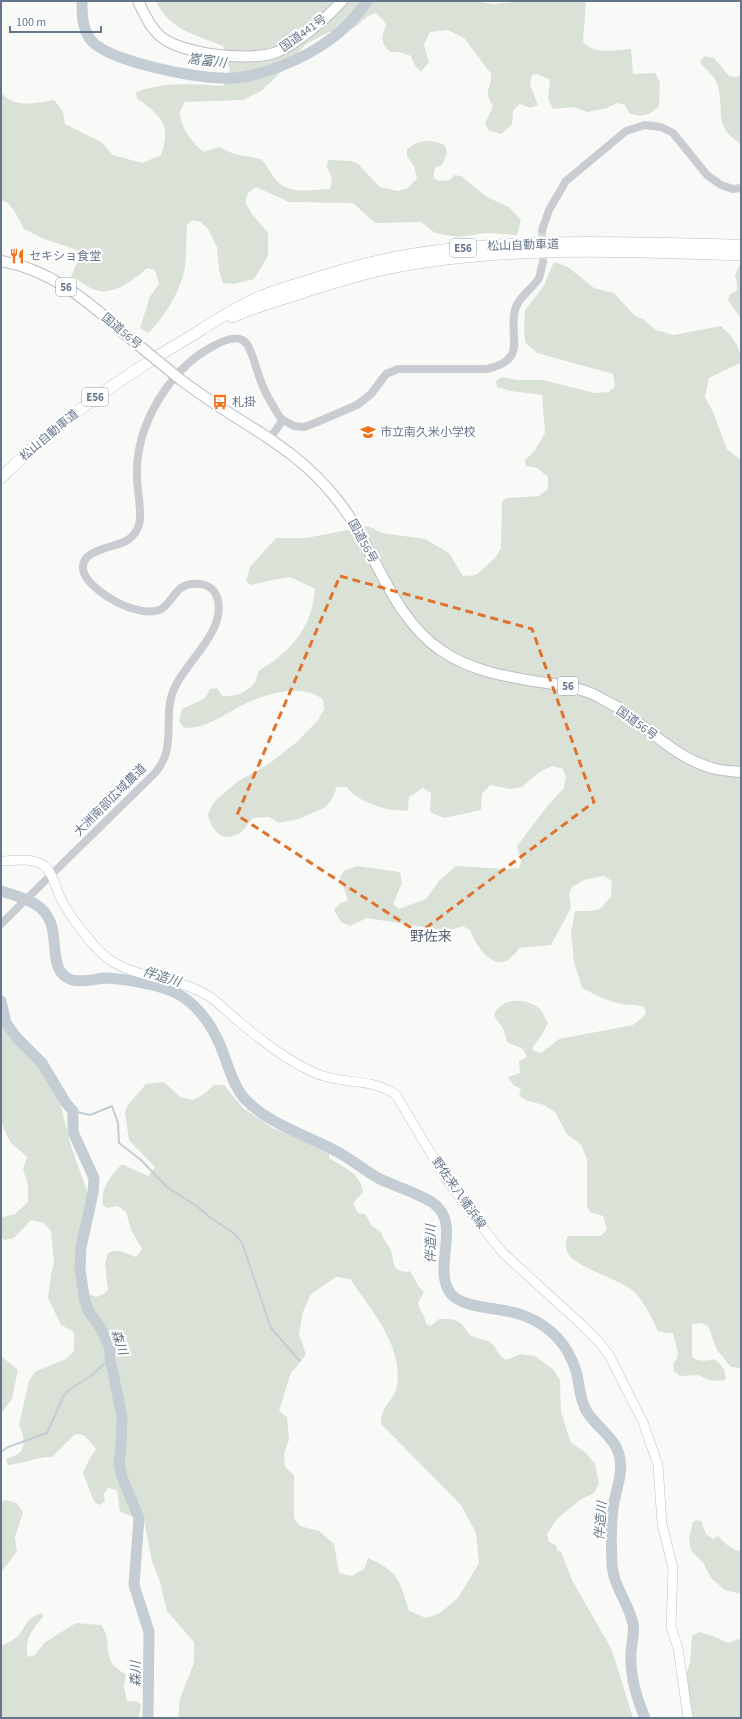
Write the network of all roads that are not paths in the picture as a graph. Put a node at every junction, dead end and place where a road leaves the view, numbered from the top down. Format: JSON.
{"nodes":[{"id":1,"x":138,"y":1,"type":"edge"},
{"id":2,"x":342,"y":1,"type":"edge"},
{"id":3,"x":741,"y":188,"type":"edge"},
{"id":4,"x":542,"y":230,"type":"tunnel mouth"},
{"id":5,"x":741,"y":245,"type":"edge"},
{"id":6,"x":741,"y":255,"type":"edge"},
{"id":7,"x":1,"y":261,"type":"edge"},
{"id":8,"x":543,"y":263,"type":"tunnel mouth"},
{"id":9,"x":200,"y":330,"type":"junction"},
{"id":10,"x":283,"y":420,"type":"junction"},
{"id":11,"x":270,"y":438,"type":"junction"},
{"id":12,"x":1,"y":478,"type":"edge"},
{"id":13,"x":741,"y":772,"type":"edge"},
{"id":14,"x":1,"y":861,"type":"edge"},
{"id":15,"x":51,"y":875,"type":"junction"},
{"id":16,"x":1,"y":924,"type":"edge"},
{"id":17,"x":688,"y":1718,"type":"edge"}],
"edges":[{"from":1,"to":2,"type":"highway","name":"国道441号"},
{"from":3,"to":4,"type":"street"},
{"from":5,"to":9,"type":"highway","name":"松山自動車道","number":"E56"},
{"from":6,"to":9,"type":"highway","name":"松山自動車道","number":"E56"},
{"from":7,"to":11,"type":"highway","name":"国道56号","number":"56","bridge":true},
{"from":8,"to":10,"type":"street"},
{"from":9,"to":12,"type":"highway","name":"松山自動車道","number":"E56"},
{"from":10,"to":11,"type":"street"},
{"from":10,"to":15,"type":"street","name":"大洲南部広域農道"},
{"from":11,"to":13,"type":"highway","name":"国道56号","number":"56"},
{"from":14,"to":15,"type":"main road","name":"野佐来八幡浜線"},
{"from":15,"to":16,"type":"street","name":"大洲南部広域農道"},
{"from":15,"to":17,"type":"main road","name":"野佐来八幡浜線"}]}
